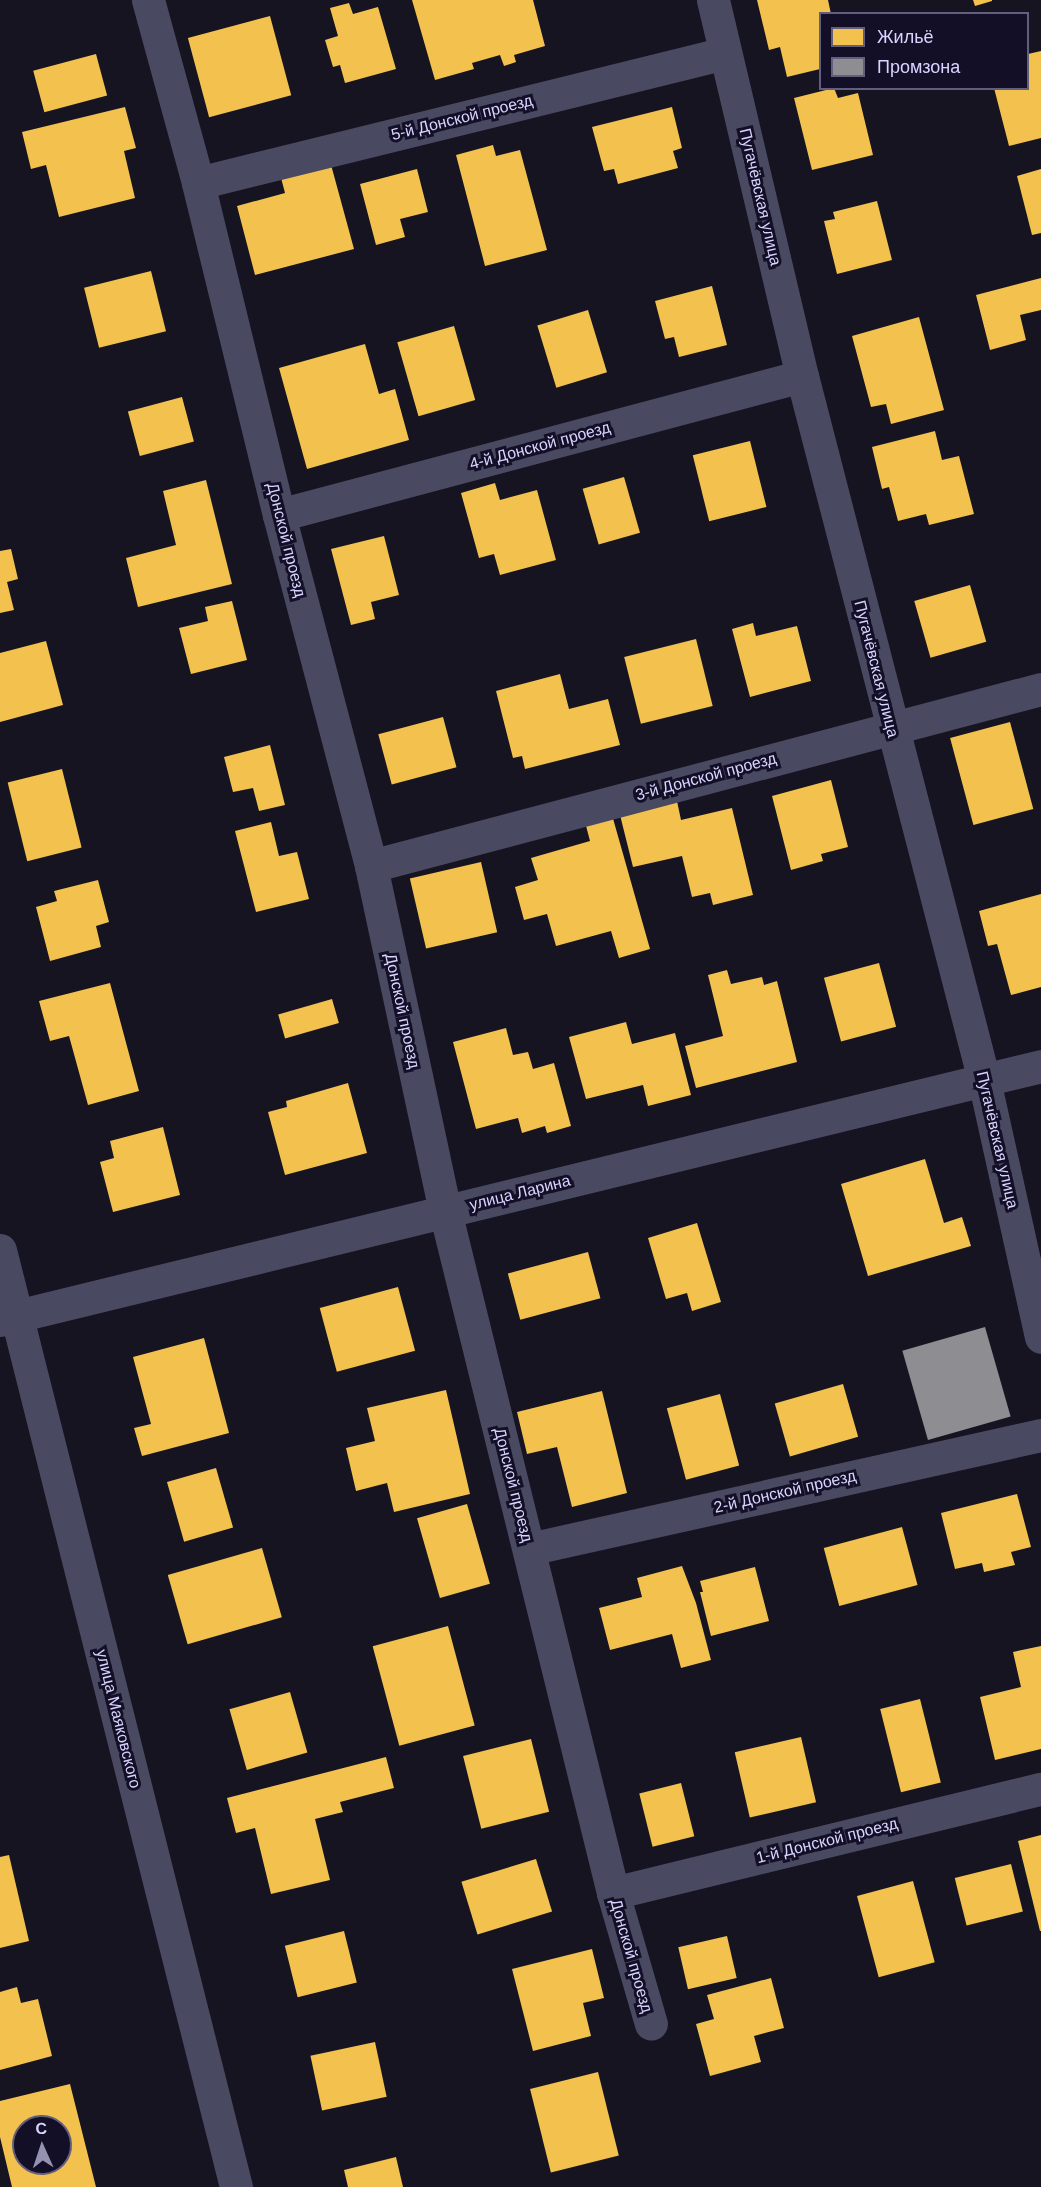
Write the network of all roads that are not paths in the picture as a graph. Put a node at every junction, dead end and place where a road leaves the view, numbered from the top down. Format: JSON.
{"nodes":[{"id":1,"x":148,"y":0,"type":"edge"},
{"id":2,"x":713,"y":0,"type":"edge"},
{"id":3,"x":726,"y":52,"type":"junction"},
{"id":4,"x":198,"y":183,"type":"junction"},
{"id":5,"x":802,"y":376,"type":"junction"},
{"id":6,"x":279,"y":515,"type":"junction"},
{"id":7,"x":1041,"y":689,"type":"edge"},
{"id":8,"x":891,"y":727,"type":"junction"},
{"id":9,"x":371,"y":866,"type":"junction"},
{"id":10,"x":1041,"y":1065,"type":"edge"},
{"id":11,"x":984,"y":1080,"type":"junction"},
{"id":12,"x":445,"y":1211,"type":"junction"},
{"id":13,"x":0,"y":1250,"type":"edge"},
{"id":14,"x":8,"y":1318,"type":"edge"},
{"id":15,"x":1041,"y":1337,"type":"edge"},
{"id":16,"x":1041,"y":1435,"type":"edge"},
{"id":17,"x":529,"y":1549,"type":"junction"},
{"id":18,"x":1041,"y":1789,"type":"edge"},
{"id":19,"x":613,"y":1893,"type":"junction"},
{"id":20,"x":651,"y":2024,"type":"dead end"},
{"id":21,"x":236,"y":2187,"type":"edge"}],
"edges":[{"from":1,"to":4,"type":"street","name":"Донской проезд"},
{"from":2,"to":3,"type":"street","name":"Пугачёвская улица"},
{"from":3,"to":4,"type":"street","name":"5-й Донской проезд"},
{"from":3,"to":5,"type":"street","name":"Пугачёвская улица"},
{"from":4,"to":6,"type":"street","name":"Донской проезд"},
{"from":5,"to":6,"type":"street","name":"4-й Донской проезд"},
{"from":5,"to":8,"type":"street","name":"Пугачёвская улица"},
{"from":6,"to":9,"type":"street","name":"Донской проезд"},
{"from":7,"to":8,"type":"street","name":"3-й Донской проезд"},
{"from":8,"to":9,"type":"street","name":"3-й Донской проезд"},
{"from":8,"to":11,"type":"street","name":"Пугачёвская улица"},
{"from":9,"to":12,"type":"street","name":"Донской проезд"},
{"from":10,"to":11,"type":"street","name":"улица Ларина"},
{"from":11,"to":12,"type":"street","name":"улица Ларина"},
{"from":11,"to":15,"type":"street","name":"Пугачёвская улица"},
{"from":12,"to":14,"type":"street","name":"улица Ларина"},
{"from":12,"to":17,"type":"street","name":"Донской проезд"},
{"from":13,"to":14,"type":"street","name":"улица Маяковского"},
{"from":14,"to":21,"type":"street","name":"улица Маяковского"},
{"from":16,"to":17,"type":"street","name":"2-й Донской проезд"},
{"from":17,"to":19,"type":"street","name":"Донской проезд"},
{"from":18,"to":19,"type":"street","name":"1-й Донской проезд"},
{"from":19,"to":20,"type":"street","name":"Донской проезд"}]}
